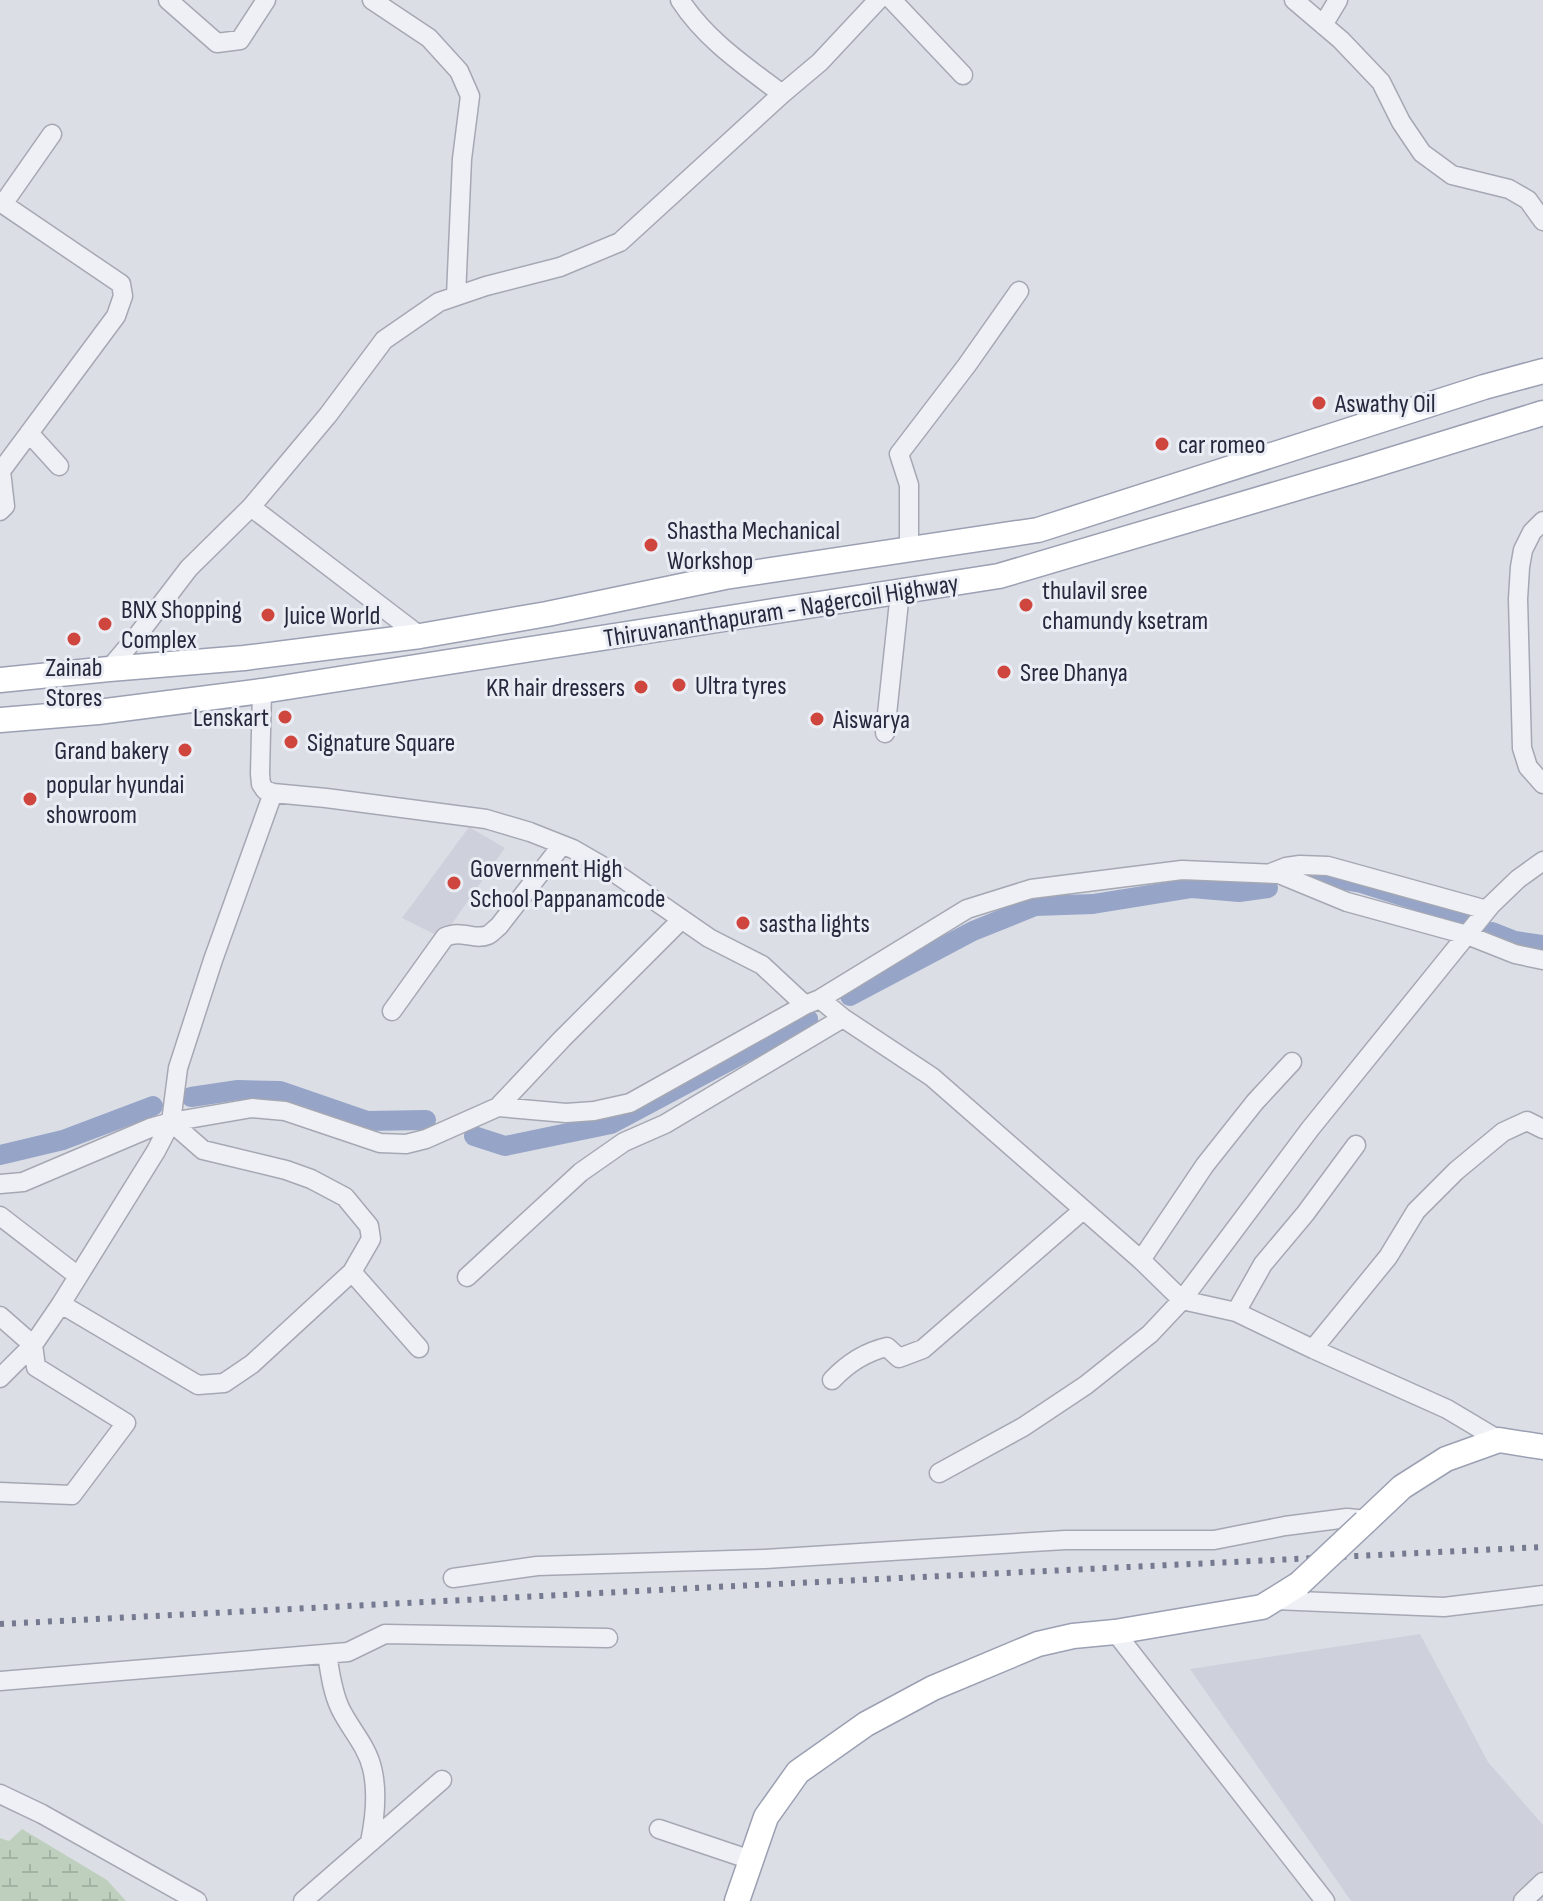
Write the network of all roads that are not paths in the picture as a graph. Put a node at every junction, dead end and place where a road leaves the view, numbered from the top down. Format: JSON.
{"nodes":[{"id":1,"x":168,"y":0,"type":"edge"},
{"id":2,"x":266,"y":0,"type":"edge"},
{"id":3,"x":372,"y":0,"type":"edge"},
{"id":4,"x":680,"y":0,"type":"edge"},
{"id":5,"x":878,"y":0,"type":"edge"},
{"id":6,"x":892,"y":0,"type":"edge"},
{"id":7,"x":1294,"y":0,"type":"edge"},
{"id":8,"x":1338,"y":0,"type":"edge"},
{"id":9,"x":1323,"y":25,"type":"junction"},
{"id":10,"x":963,"y":75,"type":"dead end"},
{"id":11,"x":782,"y":94,"type":"junction"},
{"id":12,"x":52,"y":134,"type":"dead end"},
{"id":13,"x":1543,"y":221,"type":"edge"},
{"id":14,"x":1019,"y":291,"type":"dead end"},
{"id":15,"x":456,"y":296,"type":"junction"},
{"id":16,"x":1543,"y":371,"type":"edge"},
{"id":17,"x":1543,"y":413,"type":"edge"},
{"id":18,"x":29,"y":433,"type":"junction"},
{"id":19,"x":59,"y":466,"type":"dead end"},
{"id":20,"x":251,"y":507,"type":"junction"},
{"id":21,"x":0,"y":511,"type":"edge"},
{"id":22,"x":1543,"y":521,"type":"edge"},
{"id":23,"x":909,"y":549,"type":"junction"},
{"id":24,"x":900,"y":592,"type":"junction"},
{"id":25,"x":420,"y":636,"type":"junction"},
{"id":26,"x":109,"y":669,"type":"junction"},
{"id":27,"x":0,"y":680,"type":"edge"},
{"id":28,"x":262,"y":691,"type":"junction"},
{"id":29,"x":0,"y":720,"type":"edge"},
{"id":30,"x":885,"y":733,"type":"dead end"},
{"id":31,"x":1543,"y":784,"type":"edge"},
{"id":32,"x":273,"y":793,"type":"junction"},
{"id":33,"x":562,"y":845,"type":"junction"},
{"id":34,"x":1543,"y":861,"type":"edge"},
{"id":35,"x":1271,"y":873,"type":"junction"},
{"id":36,"x":1487,"y":910,"type":"junction"},
{"id":37,"x":681,"y":920,"type":"junction"},
{"id":38,"x":1467,"y":935,"type":"junction"},
{"id":39,"x":1543,"y":960,"type":"edge"},
{"id":40,"x":813,"y":1002,"type":"junction"},
{"id":41,"x":392,"y":1011,"type":"dead end"},
{"id":42,"x":843,"y":1018,"type":"junction"},
{"id":43,"x":1292,"y":1062,"type":"dead end"},
{"id":44,"x":498,"y":1107,"type":"junction"},
{"id":45,"x":171,"y":1122,"type":"junction"},
{"id":46,"x":1543,"y":1129,"type":"edge"},
{"id":47,"x":1356,"y":1145,"type":"dead end"},
{"id":48,"x":0,"y":1184,"type":"edge"},
{"id":49,"x":1083,"y":1210,"type":"junction"},
{"id":50,"x":0,"y":1216,"type":"edge"},
{"id":51,"x":1141,"y":1260,"type":"junction"},
{"id":52,"x":352,"y":1272,"type":"junction"},
{"id":53,"x":78,"y":1276,"type":"junction"},
{"id":54,"x":467,"y":1277,"type":"dead end"},
{"id":55,"x":1182,"y":1300,"type":"junction"},
{"id":56,"x":61,"y":1304,"type":"junction"},
{"id":57,"x":1236,"y":1312,"type":"junction"},
{"id":58,"x":0,"y":1316,"type":"edge"},
{"id":59,"x":33,"y":1345,"type":"junction"},
{"id":60,"x":419,"y":1348,"type":"dead end"},
{"id":61,"x":1313,"y":1349,"type":"junction"},
{"id":62,"x":0,"y":1378,"type":"edge"},
{"id":63,"x":832,"y":1380,"type":"dead end"},
{"id":64,"x":1499,"y":1440,"type":"junction"},
{"id":65,"x":1543,"y":1447,"type":"edge"},
{"id":66,"x":939,"y":1473,"type":"dead end"},
{"id":67,"x":0,"y":1492,"type":"edge"},
{"id":68,"x":1366,"y":1521,"type":"junction"},
{"id":69,"x":453,"y":1578,"type":"dead end"},
{"id":70,"x":1543,"y":1595,"type":"edge"},
{"id":71,"x":1274,"y":1600,"type":"junction"},
{"id":72,"x":1115,"y":1632,"type":"junction"},
{"id":73,"x":608,"y":1638,"type":"dead end"},
{"id":74,"x":327,"y":1654,"type":"junction"},
{"id":75,"x":0,"y":1681,"type":"edge"},
{"id":76,"x":442,"y":1780,"type":"dead end"},
{"id":77,"x":0,"y":1794,"type":"edge"},
{"id":78,"x":659,"y":1829,"type":"dead end"},
{"id":79,"x":370,"y":1842,"type":"junction"},
{"id":80,"x":751,"y":1860,"type":"junction"},
{"id":81,"x":1543,"y":1882,"type":"edge"},
{"id":82,"x":197,"y":1901,"type":"edge"},
{"id":83,"x":303,"y":1901,"type":"edge"},
{"id":84,"x":737,"y":1901,"type":"edge"},
{"id":85,"x":1325,"y":1901,"type":"edge"},
{"id":86,"x":1523,"y":1901,"type":"edge"}],
"edges":[{"from":1,"to":2,"type":"street"},
{"from":3,"to":15,"type":"street"},
{"from":4,"to":11,"type":"street"},
{"from":5,"to":11,"type":"street"},
{"from":6,"to":10,"type":"street"},
{"from":7,"to":9,"type":"street"},
{"from":8,"to":9,"type":"street"},
{"from":9,"to":13,"type":"street"},
{"from":11,"to":15,"type":"street"},
{"from":12,"to":18,"type":"street"},
{"from":14,"to":23,"type":"street"},
{"from":15,"to":20,"type":"street"},
{"from":16,"to":23,"type":"main road","name":"Thiruvananthapuram - Nagercoil Highway"},
{"from":17,"to":24,"type":"main road","name":"Thiruvananthapuram - Nagercoil Highway"},
{"from":18,"to":19,"type":"street"},
{"from":18,"to":21,"type":"street"},
{"from":20,"to":25,"type":"street"},
{"from":20,"to":26,"type":"street"},
{"from":22,"to":31,"type":"street"},
{"from":23,"to":25,"type":"main road","name":"Thiruvananthapuram - Nagercoil Highway"},
{"from":24,"to":28,"type":"main road","name":"Thiruvananthapuram - Nagercoil Highway"},
{"from":24,"to":30,"type":"street"},
{"from":25,"to":26,"type":"main road","name":"Thiruvananthapuram - Nagercoil Highway"},
{"from":26,"to":27,"type":"main road","name":"Thiruvananthapuram - Nagercoil Highway"},
{"from":28,"to":29,"type":"main road","name":"Thiruvananthapuram - Nagercoil Highway"},
{"from":28,"to":32,"type":"street"},
{"from":32,"to":33,"type":"street"},
{"from":32,"to":45,"type":"street"},
{"from":33,"to":37,"type":"street"},
{"from":33,"to":41,"type":"street"},
{"from":34,"to":36,"type":"street"},
{"from":35,"to":36,"type":"street"},
{"from":35,"to":38,"type":"street"},
{"from":35,"to":40,"type":"street"},
{"from":36,"to":38,"type":"street"},
{"from":37,"to":40,"type":"street"},
{"from":37,"to":44,"type":"street"},
{"from":38,"to":39,"type":"street"},
{"from":38,"to":55,"type":"street"},
{"from":40,"to":42,"type":"street"},
{"from":40,"to":44,"type":"street"},
{"from":42,"to":49,"type":"street"},
{"from":42,"to":54,"type":"street"},
{"from":43,"to":51,"type":"street"},
{"from":44,"to":45,"type":"street"},
{"from":45,"to":48,"type":"street"},
{"from":45,"to":52,"type":"street"},
{"from":45,"to":53,"type":"street"},
{"from":46,"to":61,"type":"street"},
{"from":47,"to":57,"type":"street"},
{"from":49,"to":51,"type":"street"},
{"from":49,"to":63,"type":"street"},
{"from":50,"to":53,"type":"street"},
{"from":51,"to":55,"type":"street"},
{"from":52,"to":56,"type":"street"},
{"from":52,"to":60,"type":"street"},
{"from":53,"to":56,"type":"street"},
{"from":55,"to":57,"type":"street"},
{"from":55,"to":66,"type":"street"},
{"from":56,"to":59,"type":"street"},
{"from":57,"to":61,"type":"street"},
{"from":58,"to":59,"type":"street"},
{"from":59,"to":62,"type":"street"},
{"from":59,"to":67,"type":"street"},
{"from":61,"to":64,"type":"street"},
{"from":64,"to":65,"type":"main road"},
{"from":64,"to":68,"type":"main road"},
{"from":68,"to":69,"type":"street"},
{"from":68,"to":71,"type":"main road","bridge":true},
{"from":70,"to":71,"type":"street"},
{"from":71,"to":72,"type":"main road"},
{"from":72,"to":80,"type":"main road"},
{"from":72,"to":85,"type":"street"},
{"from":73,"to":74,"type":"street"},
{"from":74,"to":75,"type":"street"},
{"from":74,"to":79,"type":"street"},
{"from":76,"to":79,"type":"street"},
{"from":77,"to":82,"type":"street"},
{"from":78,"to":80,"type":"street"},
{"from":79,"to":83,"type":"street"},
{"from":80,"to":84,"type":"main road"},
{"from":81,"to":86,"type":"street"}]}
